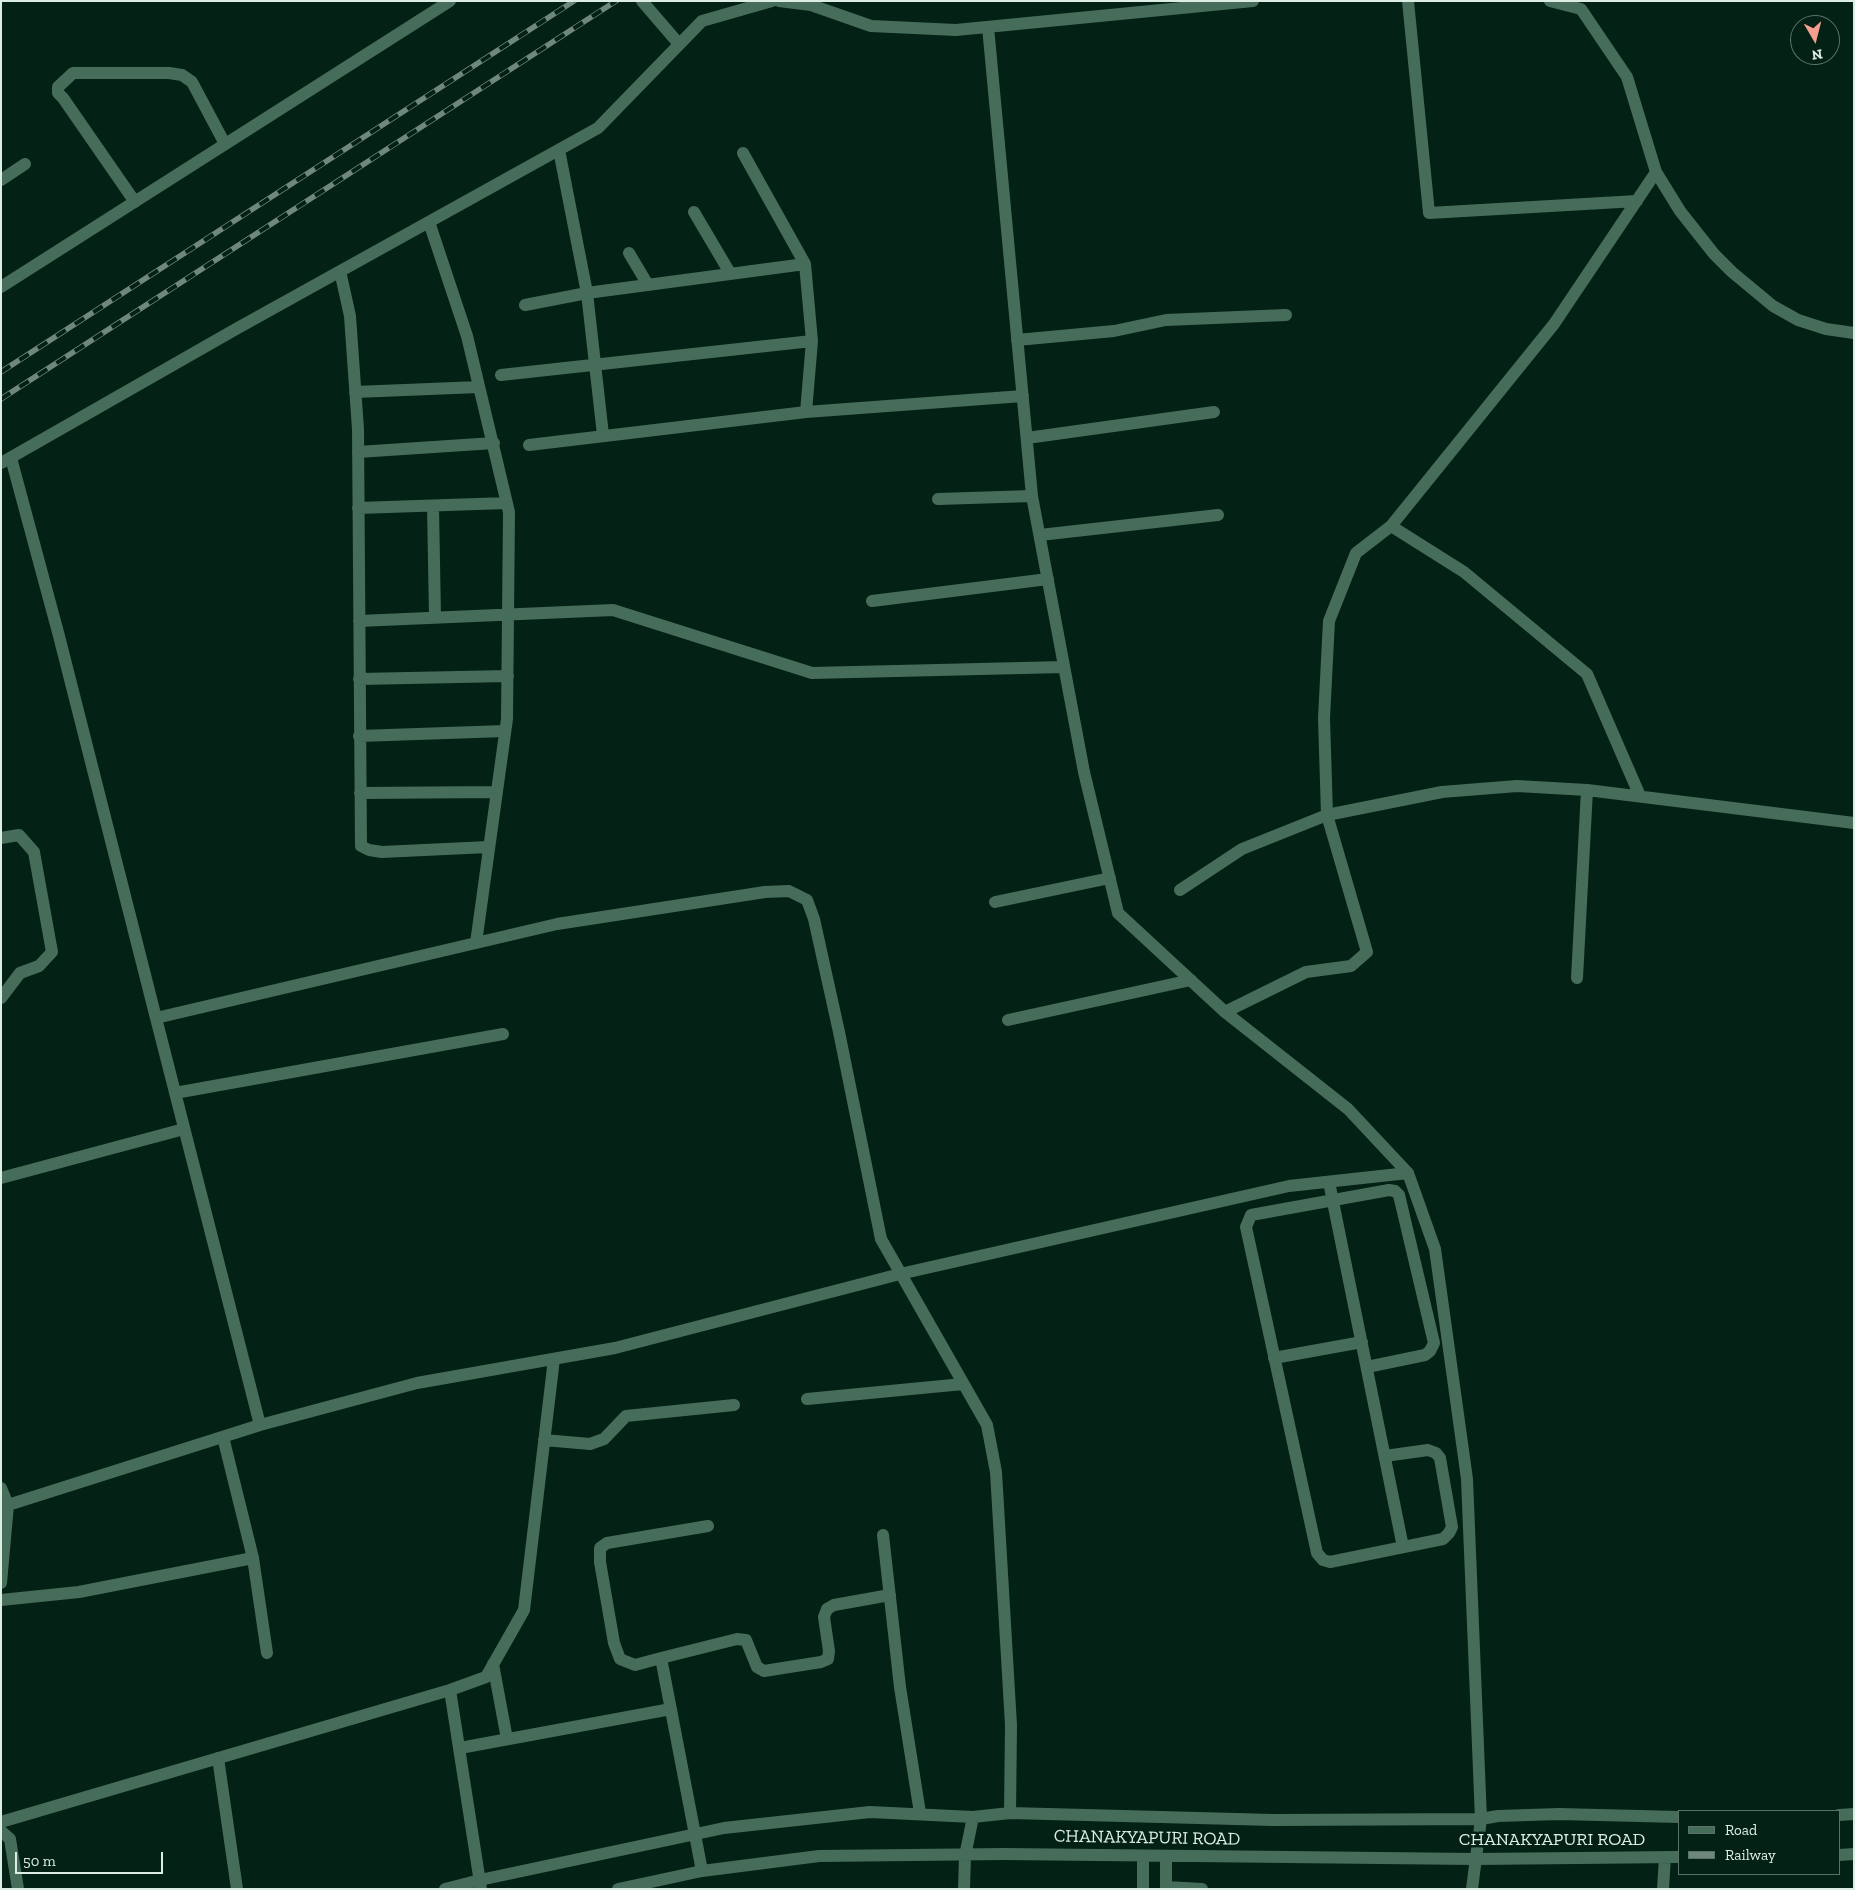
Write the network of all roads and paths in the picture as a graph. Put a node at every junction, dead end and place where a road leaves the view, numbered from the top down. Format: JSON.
{"nodes":[{"id":1,"x":450,"y":1,"type":"edge"},
{"id":2,"x":642,"y":1,"type":"edge"},
{"id":3,"x":772,"y":1,"type":"edge"},
{"id":4,"x":779,"y":1,"type":"edge"},
{"id":5,"x":1253,"y":1,"type":"edge"},
{"id":6,"x":1408,"y":1,"type":"edge"},
{"id":7,"x":1550,"y":1,"type":"edge"},
{"id":8,"x":988,"y":27,"type":"junction"},
{"id":9,"x":679,"y":44,"type":"junction"},
{"id":10,"x":225,"y":144,"type":"junction"},
{"id":11,"x":558,"y":150,"type":"junction"},
{"id":12,"x":743,"y":153,"type":"dead end"},
{"id":13,"x":25,"y":164,"type":"dead end"},
{"id":14,"x":1656,"y":172,"type":"junction"},
{"id":15,"x":1,"y":180,"type":"edge"},
{"id":16,"x":1637,"y":201,"type":"junction"},
{"id":17,"x":135,"y":202,"type":"junction"},
{"id":18,"x":694,"y":212,"type":"dead end"},
{"id":19,"x":429,"y":222,"type":"junction"},
{"id":20,"x":629,"y":253,"type":"dead end"},
{"id":21,"x":805,"y":264,"type":"junction"},
{"id":22,"x":340,"y":271,"type":"junction"},
{"id":23,"x":730,"y":273,"type":"junction"},
{"id":24,"x":3,"y":283,"type":"edge"},
{"id":25,"x":648,"y":285,"type":"junction"},
{"id":26,"x":587,"y":293,"type":"junction"},
{"id":27,"x":525,"y":305,"type":"dead end"},
{"id":28,"x":1286,"y":315,"type":"dead end"},
{"id":29,"x":1854,"y":333,"type":"edge"},
{"id":30,"x":1017,"y":340,"type":"junction"},
{"id":31,"x":812,"y":341,"type":"junction"},
{"id":32,"x":594,"y":364,"type":"junction"},
{"id":33,"x":501,"y":375,"type":"dead end"},
{"id":34,"x":479,"y":387,"type":"junction"},
{"id":35,"x":355,"y":392,"type":"junction"},
{"id":36,"x":1022,"y":396,"type":"junction"},
{"id":37,"x":806,"y":412,"type":"junction"},
{"id":38,"x":1214,"y":412,"type":"dead end"},
{"id":39,"x":603,"y":435,"type":"junction"},
{"id":40,"x":1027,"y":438,"type":"junction"},
{"id":41,"x":494,"y":443,"type":"junction"},
{"id":42,"x":529,"y":445,"type":"dead end"},
{"id":43,"x":358,"y":452,"type":"junction"},
{"id":44,"x":6,"y":460,"type":"edge"},
{"id":45,"x":1032,"y":496,"type":"junction"},
{"id":46,"x":938,"y":499,"type":"dead end"},
{"id":47,"x":507,"y":503,"type":"junction"},
{"id":48,"x":433,"y":506,"type":"junction"},
{"id":49,"x":358,"y":508,"type":"junction"},
{"id":50,"x":1218,"y":516,"type":"dead end"},
{"id":51,"x":1391,"y":526,"type":"junction"},
{"id":52,"x":1040,"y":535,"type":"junction"},
{"id":53,"x":1048,"y":579,"type":"junction"},
{"id":54,"x":872,"y":601,"type":"dead end"},
{"id":55,"x":509,"y":614,"type":"junction"},
{"id":56,"x":435,"y":617,"type":"junction"},
{"id":57,"x":359,"y":621,"type":"junction"},
{"id":58,"x":1064,"y":667,"type":"junction"},
{"id":59,"x":508,"y":676,"type":"junction"},
{"id":60,"x":359,"y":679,"type":"junction"},
{"id":61,"x":505,"y":731,"type":"junction"},
{"id":62,"x":360,"y":736,"type":"junction"},
{"id":63,"x":1587,"y":790,"type":"junction"},
{"id":64,"x":496,"y":792,"type":"junction"},
{"id":65,"x":360,"y":793,"type":"junction"},
{"id":66,"x":1640,"y":796,"type":"junction"},
{"id":67,"x":1327,"y":815,"type":"junction"},
{"id":68,"x":1854,"y":823,"type":"edge"},
{"id":69,"x":1,"y":838,"type":"edge"},
{"id":70,"x":488,"y":847,"type":"junction"},
{"id":71,"x":1110,"y":878,"type":"junction"},
{"id":72,"x":1180,"y":890,"type":"dead end"},
{"id":73,"x":995,"y":902,"type":"dead end"},
{"id":74,"x":476,"y":942,"type":"junction"},
{"id":75,"x":1577,"y":978,"type":"dead end"},
{"id":76,"x":1191,"y":980,"type":"junction"},
{"id":77,"x":1,"y":998,"type":"edge"},
{"id":78,"x":1225,"y":1012,"type":"junction"},
{"id":79,"x":156,"y":1018,"type":"junction"},
{"id":80,"x":1008,"y":1020,"type":"dead end"},
{"id":81,"x":503,"y":1034,"type":"dead end"},
{"id":82,"x":174,"y":1094,"type":"junction"},
{"id":83,"x":184,"y":1129,"type":"junction"},
{"id":84,"x":1408,"y":1173,"type":"junction"},
{"id":85,"x":1,"y":1178,"type":"edge"},
{"id":86,"x":1329,"y":1182,"type":"junction"},
{"id":87,"x":1333,"y":1200,"type":"junction"},
{"id":88,"x":900,"y":1274,"type":"junction"},
{"id":89,"x":1362,"y":1342,"type":"junction"},
{"id":90,"x":554,"y":1358,"type":"junction"},
{"id":91,"x":1274,"y":1358,"type":"junction"},
{"id":92,"x":1367,"y":1367,"type":"junction"},
{"id":93,"x":963,"y":1384,"type":"junction"},
{"id":94,"x":807,"y":1399,"type":"dead end"},
{"id":95,"x":734,"y":1405,"type":"dead end"},
{"id":96,"x":260,"y":1425,"type":"junction"},
{"id":97,"x":223,"y":1437,"type":"junction"},
{"id":98,"x":544,"y":1440,"type":"junction"},
{"id":99,"x":1385,"y":1456,"type":"junction"},
{"id":100,"x":1,"y":1488,"type":"edge"},
{"id":101,"x":8,"y":1505,"type":"junction"},
{"id":102,"x":708,"y":1526,"type":"dead end"},
{"id":103,"x":883,"y":1535,"type":"dead end"},
{"id":104,"x":1403,"y":1547,"type":"junction"},
{"id":105,"x":253,"y":1558,"type":"junction"},
{"id":106,"x":1,"y":1583,"type":"edge"},
{"id":107,"x":890,"y":1595,"type":"junction"},
{"id":108,"x":1,"y":1600,"type":"edge"},
{"id":109,"x":267,"y":1653,"type":"dead end"},
{"id":110,"x":661,"y":1658,"type":"junction"},
{"id":111,"x":493,"y":1664,"type":"junction"},
{"id":112,"x":450,"y":1690,"type":"junction"},
{"id":113,"x":670,"y":1709,"type":"junction"},
{"id":114,"x":507,"y":1740,"type":"junction"},
{"id":115,"x":460,"y":1748,"type":"junction"},
{"id":116,"x":218,"y":1758,"type":"junction"},
{"id":117,"x":920,"y":1813,"type":"junction"},
{"id":118,"x":1010,"y":1813,"type":"junction"},
{"id":119,"x":1840,"y":1814,"type":"edge"},
{"id":120,"x":1854,"y":1814,"type":"edge"},
{"id":121,"x":973,"y":1817,"type":"junction"},
{"id":122,"x":1678,"y":1817,"type":"edge"},
{"id":123,"x":1481,"y":1819,"type":"junction"},
{"id":124,"x":1,"y":1822,"type":"edge"},
{"id":125,"x":1,"y":1831,"type":"edge"},
{"id":126,"x":695,"y":1834,"type":"junction"},
{"id":127,"x":1854,"y":1854,"type":"edge"},
{"id":128,"x":1840,"y":1855,"type":"edge"},
{"id":129,"x":965,"y":1856,"type":"junction"},
{"id":130,"x":1143,"y":1856,"type":"junction"},
{"id":131,"x":1166,"y":1856,"type":"junction"},
{"id":132,"x":1665,"y":1857,"type":"junction"},
{"id":133,"x":1678,"y":1857,"type":"edge"},
{"id":134,"x":1475,"y":1859,"type":"junction"},
{"id":135,"x":702,"y":1871,"type":"junction"},
{"id":136,"x":481,"y":1884,"type":"edge"},
{"id":137,"x":662,"y":1884,"type":"edge"},
{"id":138,"x":1166,"y":1888,"type":"edge"},
{"id":139,"x":18,"y":1889,"type":"edge"},
{"id":140,"x":236,"y":1889,"type":"edge"},
{"id":141,"x":445,"y":1889,"type":"edge"},
{"id":142,"x":618,"y":1889,"type":"edge"},
{"id":143,"x":964,"y":1889,"type":"edge"},
{"id":144,"x":1143,"y":1889,"type":"edge"},
{"id":145,"x":1202,"y":1889,"type":"edge"},
{"id":146,"x":1472,"y":1889,"type":"edge"},
{"id":147,"x":1663,"y":1889,"type":"edge"}],
"edges":[{"from":1,"to":10,"type":"street"},
{"from":2,"to":9,"type":"street"},
{"from":3,"to":9,"type":"street"},
{"from":4,"to":8,"type":"street"},
{"from":5,"to":8,"type":"street"},
{"from":6,"to":16,"type":"street"},
{"from":7,"to":14,"type":"street"},
{"from":8,"to":30,"type":"street"},
{"from":9,"to":11,"type":"street"},
{"from":10,"to":17,"type":"street"},
{"from":10,"to":17,"type":"street"},
{"from":11,"to":19,"type":"street"},
{"from":11,"to":26,"type":"street"},
{"from":12,"to":21,"type":"street"},
{"from":13,"to":15,"type":"street"},
{"from":14,"to":16,"type":"street"},
{"from":14,"to":29,"type":"street"},
{"from":16,"to":51,"type":"street"},
{"from":17,"to":24,"type":"street"},
{"from":18,"to":23,"type":"street"},
{"from":19,"to":22,"type":"street"},
{"from":19,"to":34,"type":"street"},
{"from":20,"to":25,"type":"street"},
{"from":21,"to":23,"type":"street"},
{"from":21,"to":31,"type":"street"},
{"from":22,"to":35,"type":"street"},
{"from":22,"to":44,"type":"street"},
{"from":23,"to":25,"type":"street"},
{"from":25,"to":26,"type":"street"},
{"from":26,"to":27,"type":"street"},
{"from":26,"to":32,"type":"street"},
{"from":28,"to":30,"type":"street"},
{"from":30,"to":36,"type":"street"},
{"from":31,"to":32,"type":"street"},
{"from":31,"to":37,"type":"street"},
{"from":32,"to":33,"type":"street"},
{"from":32,"to":39,"type":"street"},
{"from":34,"to":35,"type":"street"},
{"from":34,"to":41,"type":"street"},
{"from":35,"to":43,"type":"street"},
{"from":36,"to":37,"type":"street"},
{"from":36,"to":40,"type":"street"},
{"from":37,"to":39,"type":"street"},
{"from":38,"to":40,"type":"street"},
{"from":39,"to":42,"type":"street"},
{"from":40,"to":45,"type":"street"},
{"from":41,"to":43,"type":"street"},
{"from":41,"to":47,"type":"street"},
{"from":43,"to":49,"type":"street"},
{"from":44,"to":79,"type":"street"},
{"from":45,"to":46,"type":"street"},
{"from":45,"to":52,"type":"street"},
{"from":47,"to":48,"type":"street"},
{"from":47,"to":55,"type":"street"},
{"from":48,"to":49,"type":"street"},
{"from":48,"to":56,"type":"street"},
{"from":49,"to":57,"type":"street"},
{"from":50,"to":52,"type":"street"},
{"from":51,"to":66,"type":"street"},
{"from":51,"to":67,"type":"street"},
{"from":52,"to":53,"type":"street"},
{"from":53,"to":54,"type":"street"},
{"from":53,"to":58,"type":"street"},
{"from":55,"to":56,"type":"street"},
{"from":55,"to":58,"type":"street"},
{"from":55,"to":59,"type":"street"},
{"from":56,"to":57,"type":"street"},
{"from":57,"to":60,"type":"street"},
{"from":58,"to":71,"type":"street"},
{"from":59,"to":60,"type":"street"},
{"from":59,"to":61,"type":"street"},
{"from":60,"to":62,"type":"street"},
{"from":61,"to":62,"type":"street"},
{"from":61,"to":64,"type":"street"},
{"from":62,"to":65,"type":"street"},
{"from":63,"to":66,"type":"street"},
{"from":63,"to":67,"type":"street"},
{"from":63,"to":75,"type":"street"},
{"from":64,"to":65,"type":"street"},
{"from":64,"to":70,"type":"street"},
{"from":65,"to":70,"type":"street"},
{"from":66,"to":68,"type":"street"},
{"from":67,"to":72,"type":"street"},
{"from":67,"to":78,"type":"street"},
{"from":69,"to":77,"type":"street"},
{"from":70,"to":74,"type":"street"},
{"from":71,"to":73,"type":"street"},
{"from":71,"to":76,"type":"street"},
{"from":74,"to":79,"type":"street"},
{"from":74,"to":88,"type":"street"},
{"from":76,"to":78,"type":"street"},
{"from":76,"to":80,"type":"street"},
{"from":78,"to":84,"type":"street"},
{"from":79,"to":82,"type":"street"},
{"from":81,"to":82,"type":"street"},
{"from":82,"to":83,"type":"street"},
{"from":83,"to":85,"type":"street"},
{"from":83,"to":96,"type":"street"},
{"from":84,"to":86,"type":"street"},
{"from":84,"to":123,"type":"street"},
{"from":86,"to":87,"type":"street"},
{"from":86,"to":88,"type":"street"},
{"from":87,"to":89,"type":"street"},
{"from":87,"to":91,"type":"street"},
{"from":87,"to":92,"type":"street"},
{"from":88,"to":90,"type":"street"},
{"from":88,"to":93,"type":"street"},
{"from":89,"to":91,"type":"street"},
{"from":89,"to":92,"type":"street"},
{"from":90,"to":96,"type":"street"},
{"from":90,"to":98,"type":"street"},
{"from":91,"to":104,"type":"street"},
{"from":92,"to":99,"type":"street"},
{"from":93,"to":94,"type":"street"},
{"from":93,"to":118,"type":"street"},
{"from":95,"to":98,"type":"street"},
{"from":96,"to":97,"type":"street"},
{"from":97,"to":101,"type":"street"},
{"from":97,"to":105,"type":"street"},
{"from":98,"to":111,"type":"street"},
{"from":99,"to":104,"type":"street"},
{"from":99,"to":104,"type":"street"},
{"from":100,"to":101,"type":"street"},
{"from":101,"to":106,"type":"street"},
{"from":102,"to":110,"type":"street"},
{"from":103,"to":107,"type":"street"},
{"from":105,"to":108,"type":"street"},
{"from":105,"to":109,"type":"street"},
{"from":107,"to":110,"type":"street"},
{"from":107,"to":117,"type":"street"},
{"from":110,"to":113,"type":"street"},
{"from":111,"to":112,"type":"street"},
{"from":111,"to":114,"type":"street"},
{"from":112,"to":115,"type":"street"},
{"from":112,"to":116,"type":"street"},
{"from":113,"to":114,"type":"street"},
{"from":113,"to":126,"type":"street"},
{"from":114,"to":115,"type":"street"},
{"from":115,"to":136,"type":"street"},
{"from":116,"to":124,"type":"street"},
{"from":116,"to":140,"type":"street"},
{"from":117,"to":121,"type":"street"},
{"from":117,"to":126,"type":"street"},
{"from":118,"to":121,"type":"street"},
{"from":118,"to":123,"type":"street"},
{"from":119,"to":120,"type":"street"},
{"from":121,"to":129,"type":"street"},
{"from":122,"to":123,"type":"street"},
{"from":123,"to":134,"type":"street"},
{"from":125,"to":139,"type":"street"},
{"from":126,"to":135,"type":"street"},
{"from":126,"to":136,"type":"street"},
{"from":127,"to":128,"type":"street"},
{"from":129,"to":130,"type":"street","name":"CHANAKYAPURI ROAD"},
{"from":129,"to":135,"type":"street","name":"CHANAKYAPURI ROAD"},
{"from":129,"to":143,"type":"street"},
{"from":130,"to":131,"type":"street","name":"CHANAKYAPURI ROAD"},
{"from":130,"to":144,"type":"street"},
{"from":131,"to":134,"type":"street","name":"CHANAKYAPURI ROAD"},
{"from":131,"to":138,"type":"street"},
{"from":132,"to":133,"type":"street","name":"CHANAKYAPURI ROAD"},
{"from":132,"to":134,"type":"street","name":"CHANAKYAPURI ROAD"},
{"from":132,"to":147,"type":"street"},
{"from":134,"to":146,"type":"street"},
{"from":135,"to":137,"type":"street","name":"CHANAKYAPURI ROAD"},
{"from":136,"to":141,"type":"street"},
{"from":137,"to":142,"type":"street","name":"CHANAKYAPURI ROAD"},
{"from":138,"to":145,"type":"street"}]}
